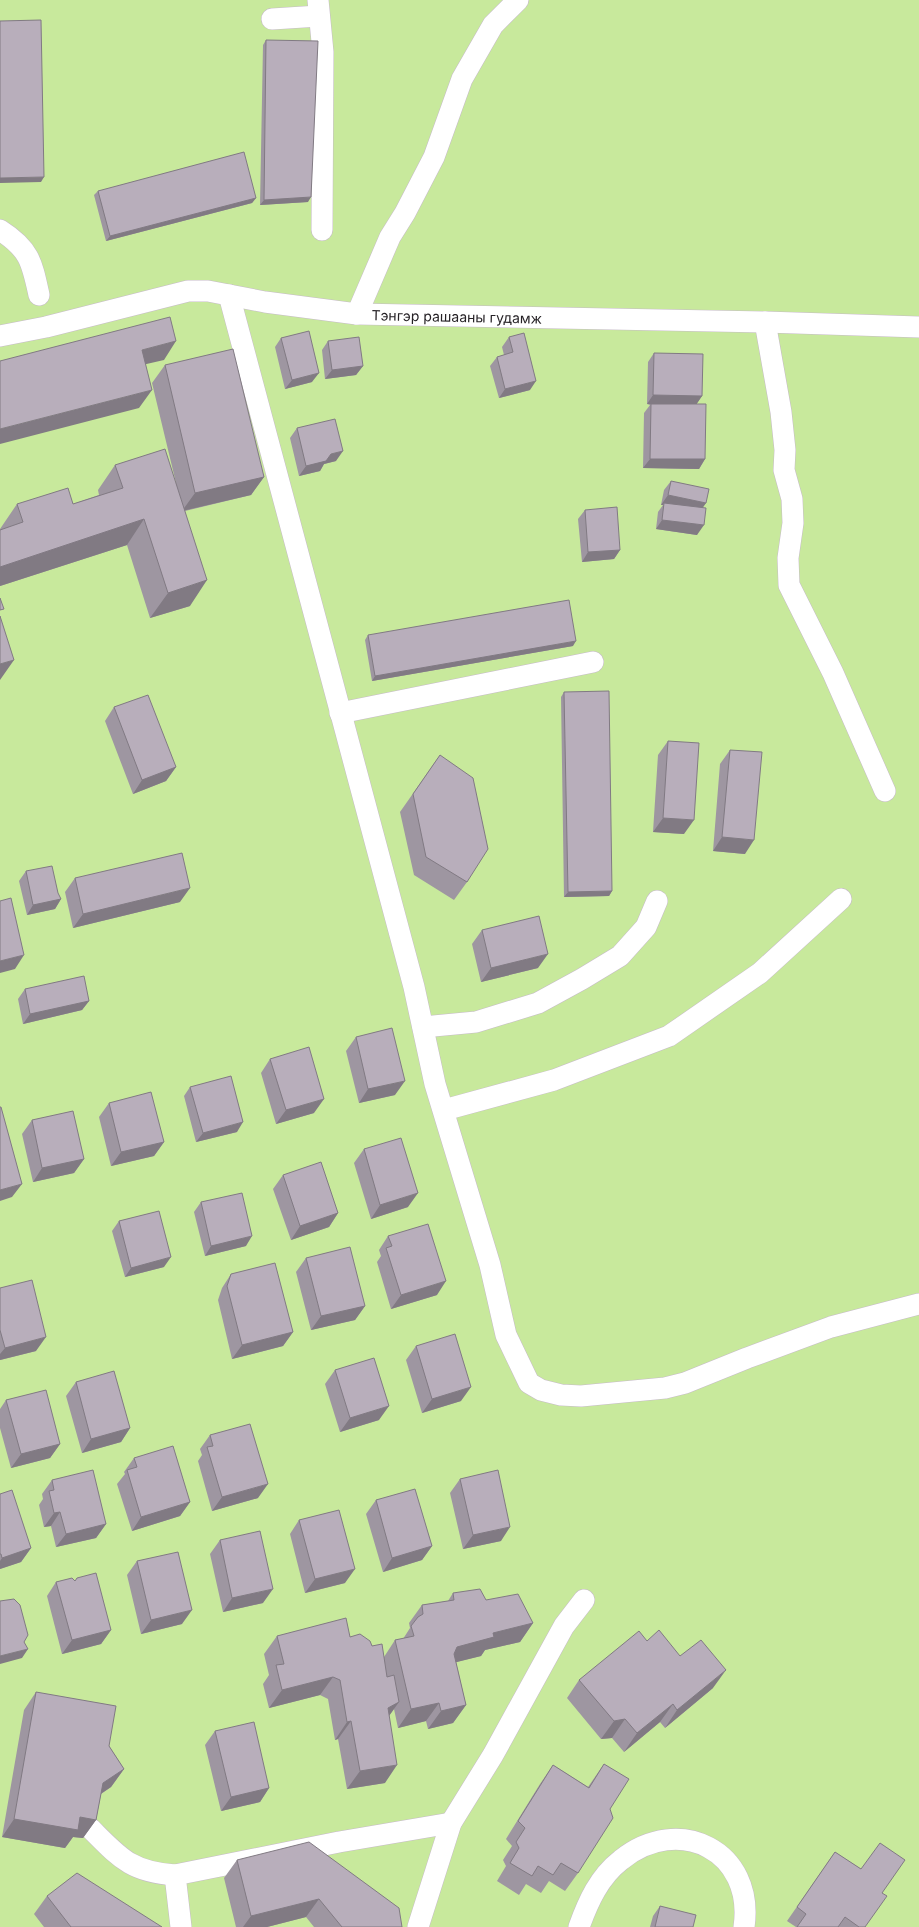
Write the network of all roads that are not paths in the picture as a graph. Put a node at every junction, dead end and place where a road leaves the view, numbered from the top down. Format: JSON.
{"nodes":[{"id":1,"x":518,"y":0,"type":"edge"},
{"id":2,"x":318,"y":8,"type":"edge"},
{"id":3,"x":272,"y":19,"type":"dead end"},
{"id":4,"x":0,"y":230,"type":"edge"},
{"id":5,"x":322,"y":230,"type":"dead end"},
{"id":6,"x":39,"y":295,"type":"dead end"},
{"id":7,"x":229,"y":295,"type":"junction"},
{"id":8,"x":357,"y":314,"type":"junction"},
{"id":9,"x":765,"y":322,"type":"junction"},
{"id":10,"x":919,"y":327,"type":"edge"},
{"id":11,"x":0,"y":336,"type":"edge"},
{"id":12,"x":593,"y":662,"type":"dead end"},
{"id":13,"x":340,"y":713,"type":"junction"},
{"id":14,"x":885,"y":791,"type":"dead end"},
{"id":15,"x":841,"y":899,"type":"dead end"},
{"id":16,"x":657,"y":901,"type":"dead end"},
{"id":17,"x":423,"y":1027,"type":"junction"},
{"id":18,"x":444,"y":1110,"type":"junction"},
{"id":19,"x":919,"y":1304,"type":"edge"},
{"id":20,"x":584,"y":1600,"type":"dead end"},
{"id":21,"x":451,"y":1823,"type":"junction"},
{"id":22,"x":91,"y":1829,"type":"edge"},
{"id":23,"x":175,"y":1875,"type":"junction"},
{"id":24,"x":182,"y":1927,"type":"edge"},
{"id":25,"x":418,"y":1927,"type":"edge"},
{"id":26,"x":579,"y":1927,"type":"edge"},
{"id":27,"x":744,"y":1927,"type":"edge"}],
"edges":[{"from":1,"to":8,"type":"street"},
{"from":2,"to":3,"type":"street"},
{"from":2,"to":5,"type":"street"},
{"from":4,"to":6,"type":"street"},
{"from":7,"to":8,"type":"street","name":"Тэнгэр рашааны гудамж"},
{"from":7,"to":11,"type":"street","name":"Тэнгэр рашааны гудамж"},
{"from":7,"to":13,"type":"street"},
{"from":8,"to":9,"type":"street","name":"Тэнгэр рашааны гудамж"},
{"from":9,"to":10,"type":"street","name":"Тэнгэр рашааны гудамж"},
{"from":9,"to":14,"type":"street"},
{"from":12,"to":13,"type":"street"},
{"from":13,"to":17,"type":"street"},
{"from":15,"to":18,"type":"street"},
{"from":16,"to":17,"type":"street"},
{"from":17,"to":18,"type":"street"},
{"from":18,"to":19,"type":"street"},
{"from":20,"to":21,"type":"street"},
{"from":21,"to":23,"type":"street"},
{"from":21,"to":25,"type":"street"},
{"from":22,"to":23,"type":"street"},
{"from":23,"to":24,"type":"street"},
{"from":26,"to":27,"type":"street"}]}
